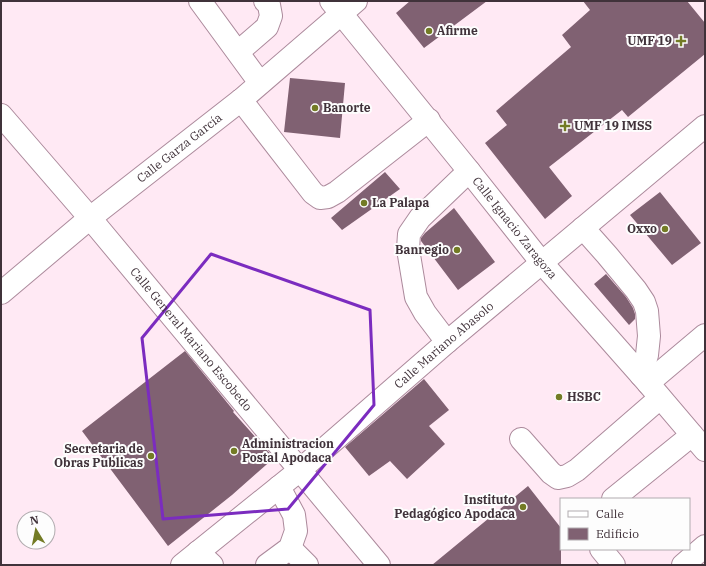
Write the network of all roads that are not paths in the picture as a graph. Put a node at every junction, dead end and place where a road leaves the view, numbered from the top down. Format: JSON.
{"nodes":[{"id":1,"x":200,"y":1,"type":"edge"},
{"id":2,"x":265,"y":1,"type":"edge"},
{"id":3,"x":343,"y":5,"type":"edge"},
{"id":4,"x":238,"y":52,"type":"junction"},
{"id":5,"x":260,"y":83,"type":"junction"},
{"id":6,"x":241,"y":100,"type":"junction"},
{"id":7,"x":1,"y":115,"type":"edge"},
{"id":8,"x":428,"y":120,"type":"junction"},
{"id":9,"x":705,"y":126,"type":"edge"},
{"id":10,"x":469,"y":171,"type":"junction"},
{"id":11,"x":90,"y":218,"type":"junction"},
{"id":12,"x":583,"y":228,"type":"junction"},
{"id":13,"x":542,"y":262,"type":"junction"},
{"id":14,"x":1,"y":293,"type":"edge"},
{"id":15,"x":705,"y":335,"type":"edge"},
{"id":16,"x":447,"y":342,"type":"junction"},
{"id":17,"x":650,"y":385,"type":"junction"},
{"id":18,"x":521,"y":439,"type":"dead end"},
{"id":19,"x":701,"y":444,"type":"edge"},
{"id":20,"x":300,"y":470,"type":"junction"},
{"id":21,"x":279,"y":487,"type":"junction"},
{"id":22,"x":615,"y":498,"type":"edge"},
{"id":23,"x":705,"y":546,"type":"edge"},
{"id":24,"x":290,"y":548,"type":"junction"},
{"id":25,"x":602,"y":550,"type":"edge"},
{"id":26,"x":197,"y":561,"type":"edge"},
{"id":27,"x":267,"y":565,"type":"edge"},
{"id":28,"x":307,"y":565,"type":"edge"},
{"id":29,"x":379,"y":565,"type":"edge"},
{"id":30,"x":614,"y":565,"type":"edge"},
{"id":31,"x":683,"y":565,"type":"edge"}],
"edges":[{"from":1,"to":4,"type":"street"},
{"from":2,"to":4,"type":"street"},
{"from":3,"to":5,"type":"street","name":"Calle Garza García"},
{"from":3,"to":8,"type":"street","name":"Calle Ignacio Zaragoza"},
{"from":4,"to":5,"type":"street"},
{"from":5,"to":6,"type":"street","name":"Calle Garza García"},
{"from":6,"to":8,"type":"street"},
{"from":6,"to":11,"type":"street","name":"Calle Garza García"},
{"from":7,"to":11,"type":"street","name":"Calle General Mariano Escobedo"},
{"from":8,"to":10,"type":"street","name":"Calle Ignacio Zaragoza"},
{"from":9,"to":12,"type":"street","name":"Calle Mariano Abasolo"},
{"from":10,"to":13,"type":"street","name":"Calle Ignacio Zaragoza"},
{"from":10,"to":16,"type":"street"},
{"from":11,"to":14,"type":"street","name":"Calle Garza García"},
{"from":11,"to":20,"type":"street","name":"Calle General Mariano Escobedo"},
{"from":12,"to":13,"type":"street","name":"Calle Mariano Abasolo"},
{"from":12,"to":17,"type":"street"},
{"from":13,"to":16,"type":"street","name":"Calle Mariano Abasolo"},
{"from":13,"to":17,"type":"street","name":"Calle Ignacio Zaragoza"},
{"from":15,"to":17,"type":"street"},
{"from":16,"to":20,"type":"street","name":"Calle Mariano Abasolo"},
{"from":17,"to":18,"type":"street"},
{"from":17,"to":19,"type":"street","name":"Calle Ignacio Zaragoza"},
{"from":19,"to":22,"type":"street"},
{"from":20,"to":21,"type":"street","name":"Calle Mariano Abasolo"},
{"from":20,"to":29,"type":"street","name":"Calle General Mariano Escobedo"},
{"from":21,"to":24,"type":"street"},
{"from":21,"to":26,"type":"street","name":"Calle Mariano Abasolo"},
{"from":23,"to":31,"type":"street"},
{"from":24,"to":27,"type":"street"},
{"from":24,"to":28,"type":"street"},
{"from":25,"to":30,"type":"street"}]}
